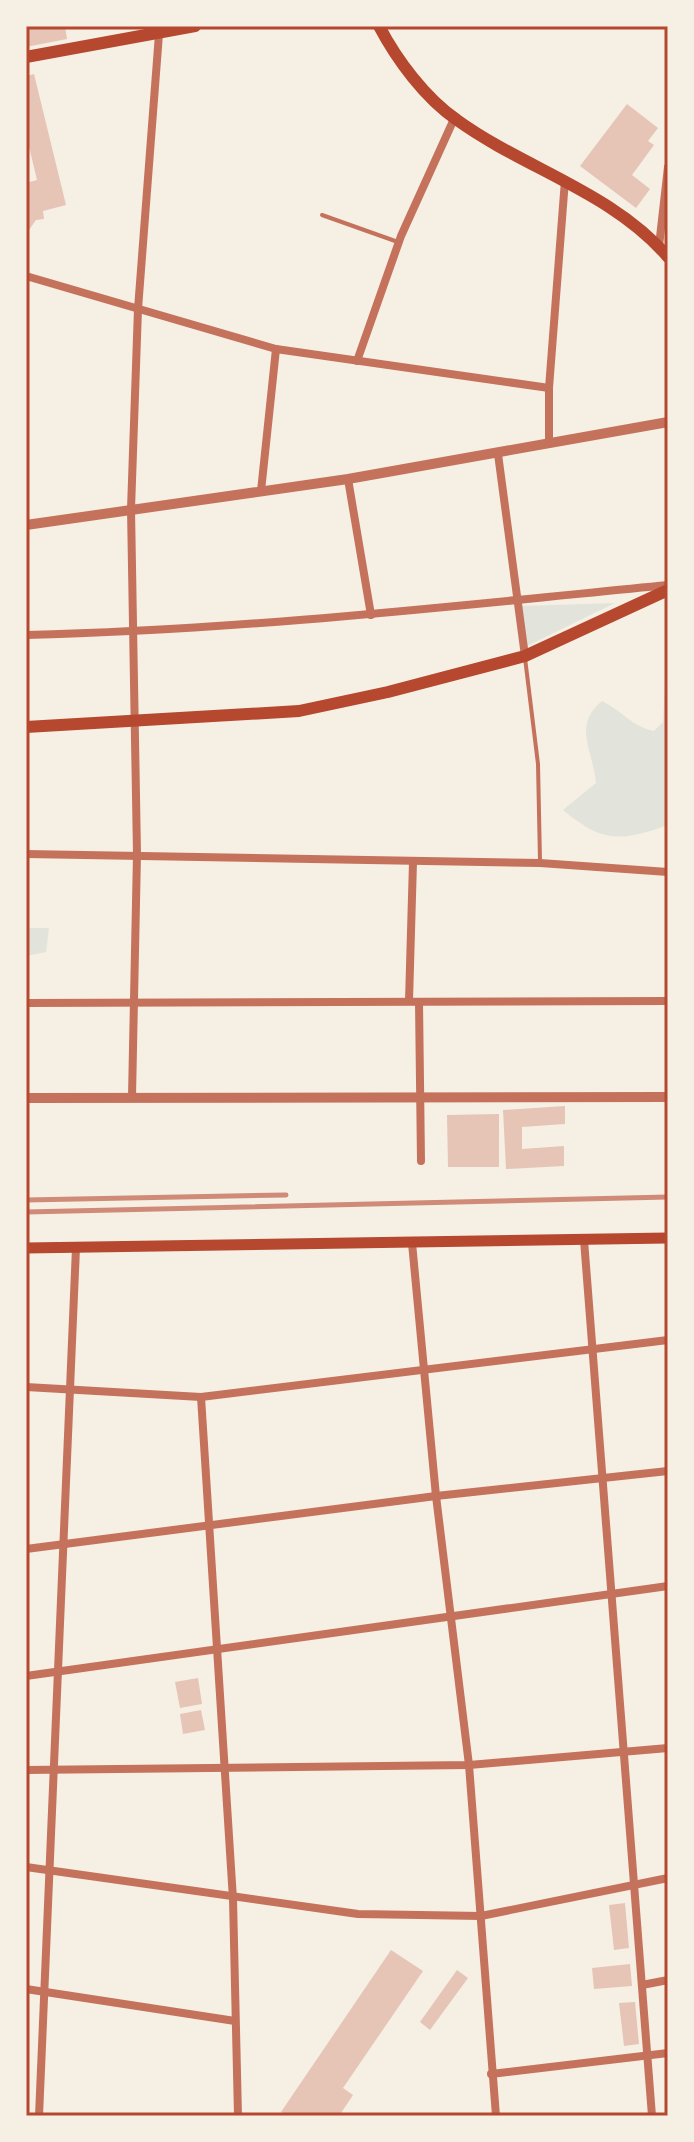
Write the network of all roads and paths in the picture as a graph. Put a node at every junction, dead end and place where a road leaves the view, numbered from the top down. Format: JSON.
{"nodes":[{"id":1,"x":195,"y":26,"type":"edge"},
{"id":2,"x":379,"y":26,"type":"edge"},
{"id":3,"x":159,"y":34,"type":"junction"},
{"id":4,"x":26,"y":57,"type":"edge"},
{"id":5,"x":454,"y":119,"type":"junction"},
{"id":6,"x":668,"y":167,"type":"edge"},
{"id":7,"x":565,"y":178,"type":"junction"},
{"id":8,"x":667,"y":180,"type":"edge"},
{"id":9,"x":322,"y":215,"type":"dead end"},
{"id":10,"x":398,"y":242,"type":"junction"},
{"id":11,"x":659,"y":246,"type":"junction"},
{"id":12,"x":668,"y":257,"type":"edge"},
{"id":13,"x":26,"y":276,"type":"edge"},
{"id":14,"x":138,"y":309,"type":"junction"},
{"id":15,"x":276,"y":349,"type":"junction"},
{"id":16,"x":357,"y":361,"type":"junction"},
{"id":17,"x":549,"y":388,"type":"junction"},
{"id":18,"x":668,"y":422,"type":"edge"},
{"id":19,"x":549,"y":443,"type":"junction"},
{"id":20,"x":498,"y":454,"type":"junction"},
{"id":21,"x":348,"y":479,"type":"junction"},
{"id":22,"x":261,"y":491,"type":"junction"},
{"id":23,"x":131,"y":509,"type":"junction"},
{"id":24,"x":26,"y":525,"type":"edge"},
{"id":25,"x":668,"y":587,"type":"edge"},
{"id":26,"x":516,"y":600,"type":"junction"},
{"id":27,"x":371,"y":615,"type":"junction"},
{"id":28,"x":132,"y":632,"type":"junction"},
{"id":29,"x":26,"y":635,"type":"edge"},
{"id":30,"x":525,"y":656,"type":"junction"},
{"id":31,"x":135,"y":721,"type":"junction"},
{"id":32,"x":26,"y":727,"type":"edge"},
{"id":33,"x":26,"y":854,"type":"edge"},
{"id":34,"x":137,"y":854,"type":"junction"},
{"id":35,"x":413,"y":862,"type":"junction"},
{"id":36,"x":540,"y":863,"type":"junction"},
{"id":37,"x":668,"y":872,"type":"edge"},
{"id":38,"x":409,"y":1001,"type":"junction"},
{"id":39,"x":668,"y":1001,"type":"edge"},
{"id":40,"x":419,"y":1002,"type":"junction"},
{"id":41,"x":26,"y":1003,"type":"edge"},
{"id":42,"x":134,"y":1003,"type":"junction"},
{"id":43,"x":422,"y":1096,"type":"junction"},
{"id":44,"x":132,"y":1097,"type":"junction"},
{"id":45,"x":668,"y":1097,"type":"edge"},
{"id":46,"x":26,"y":1098,"type":"edge"},
{"id":47,"x":421,"y":1161,"type":"dead end"},
{"id":48,"x":668,"y":1238,"type":"edge"},
{"id":49,"x":584,"y":1240,"type":"junction"},
{"id":50,"x":412,"y":1243,"type":"junction"},
{"id":51,"x":26,"y":1248,"type":"edge"},
{"id":52,"x":76,"y":1248,"type":"junction"},
{"id":53,"x":668,"y":1340,"type":"edge"},
{"id":54,"x":593,"y":1348,"type":"junction"},
{"id":55,"x":423,"y":1370,"type":"junction"},
{"id":56,"x":26,"y":1387,"type":"edge"},
{"id":57,"x":68,"y":1390,"type":"junction"},
{"id":58,"x":201,"y":1397,"type":"junction"},
{"id":59,"x":668,"y":1471,"type":"edge"},
{"id":60,"x":603,"y":1478,"type":"junction"},
{"id":61,"x":436,"y":1496,"type":"junction"},
{"id":62,"x":210,"y":1525,"type":"junction"},
{"id":63,"x":62,"y":1545,"type":"junction"},
{"id":64,"x":26,"y":1549,"type":"edge"},
{"id":65,"x":668,"y":1586,"type":"edge"},
{"id":66,"x":612,"y":1593,"type":"junction"},
{"id":67,"x":451,"y":1615,"type":"junction"},
{"id":68,"x":219,"y":1649,"type":"junction"},
{"id":69,"x":57,"y":1673,"type":"junction"},
{"id":70,"x":26,"y":1676,"type":"edge"},
{"id":71,"x":668,"y":1748,"type":"edge"},
{"id":72,"x":624,"y":1754,"type":"junction"},
{"id":73,"x":223,"y":1765,"type":"junction"},
{"id":74,"x":469,"y":1765,"type":"junction"},
{"id":75,"x":53,"y":1769,"type":"junction"},
{"id":76,"x":26,"y":1770,"type":"edge"},
{"id":77,"x":26,"y":1867,"type":"edge"},
{"id":78,"x":49,"y":1870,"type":"junction"},
{"id":79,"x":668,"y":1878,"type":"edge"},
{"id":80,"x":634,"y":1886,"type":"junction"},
{"id":81,"x":233,"y":1899,"type":"junction"},
{"id":82,"x":481,"y":1916,"type":"junction"},
{"id":83,"x":668,"y":1980,"type":"edge"},
{"id":84,"x":642,"y":1985,"type":"junction"},
{"id":85,"x":26,"y":1989,"type":"edge"},
{"id":86,"x":46,"y":1993,"type":"junction"},
{"id":87,"x":235,"y":2021,"type":"junction"},
{"id":88,"x":668,"y":2053,"type":"edge"},
{"id":89,"x":647,"y":2055,"type":"junction"},
{"id":90,"x":491,"y":2074,"type":"junction"},
{"id":91,"x":39,"y":2116,"type":"edge"},
{"id":92,"x":238,"y":2116,"type":"edge"},
{"id":93,"x":496,"y":2116,"type":"edge"},
{"id":94,"x":652,"y":2116,"type":"edge"}],
"edges":[{"from":1,"to":3,"type":"main road"},
{"from":2,"to":5,"type":"main road"},
{"from":3,"to":4,"type":"main road"},
{"from":3,"to":14,"type":"street"},
{"from":5,"to":7,"type":"main road"},
{"from":5,"to":10,"type":"street"},
{"from":6,"to":8,"type":"street"},
{"from":7,"to":11,"type":"main road"},
{"from":7,"to":17,"type":"street"},
{"from":8,"to":11,"type":"street"},
{"from":9,"to":10,"type":"lane"},
{"from":10,"to":16,"type":"street"},
{"from":11,"to":12,"type":"main road"},
{"from":13,"to":14,"type":"street"},
{"from":14,"to":15,"type":"street"},
{"from":14,"to":23,"type":"street"},
{"from":15,"to":16,"type":"street"},
{"from":15,"to":22,"type":"street"},
{"from":16,"to":17,"type":"street"},
{"from":17,"to":19,"type":"street"},
{"from":18,"to":19,"type":"street"},
{"from":19,"to":20,"type":"street"},
{"from":20,"to":21,"type":"street"},
{"from":20,"to":26,"type":"street"},
{"from":21,"to":22,"type":"street"},
{"from":21,"to":27,"type":"street"},
{"from":22,"to":23,"type":"street"},
{"from":23,"to":24,"type":"street"},
{"from":23,"to":28,"type":"street"},
{"from":25,"to":26,"type":"street"},
{"from":25,"to":30,"type":"main road"},
{"from":26,"to":27,"type":"street"},
{"from":26,"to":30,"type":"street"},
{"from":27,"to":28,"type":"street"},
{"from":28,"to":29,"type":"street"},
{"from":28,"to":31,"type":"street"},
{"from":30,"to":31,"type":"main road"},
{"from":30,"to":36,"type":"lane"},
{"from":31,"to":32,"type":"main road"},
{"from":31,"to":34,"type":"street"},
{"from":33,"to":34,"type":"street"},
{"from":34,"to":35,"type":"street"},
{"from":34,"to":42,"type":"street"},
{"from":35,"to":36,"type":"street"},
{"from":35,"to":38,"type":"street"},
{"from":36,"to":37,"type":"street"},
{"from":38,"to":40,"type":"street"},
{"from":38,"to":42,"type":"street"},
{"from":39,"to":40,"type":"street"},
{"from":40,"to":43,"type":"street"},
{"from":41,"to":42,"type":"street"},
{"from":42,"to":44,"type":"street"},
{"from":43,"to":44,"type":"street"},
{"from":43,"to":45,"type":"street"},
{"from":43,"to":47,"type":"street"},
{"from":44,"to":46,"type":"street"},
{"from":48,"to":49,"type":"main road"},
{"from":49,"to":50,"type":"main road"},
{"from":49,"to":54,"type":"street"},
{"from":50,"to":52,"type":"main road"},
{"from":50,"to":55,"type":"street"},
{"from":51,"to":52,"type":"main road"},
{"from":52,"to":57,"type":"street"},
{"from":53,"to":54,"type":"street"},
{"from":54,"to":55,"type":"street"},
{"from":54,"to":60,"type":"street"},
{"from":55,"to":58,"type":"street"},
{"from":55,"to":61,"type":"street"},
{"from":56,"to":57,"type":"street"},
{"from":57,"to":58,"type":"street"},
{"from":57,"to":63,"type":"street"},
{"from":58,"to":62,"type":"street"},
{"from":59,"to":60,"type":"street"},
{"from":60,"to":61,"type":"street"},
{"from":60,"to":66,"type":"street"},
{"from":61,"to":62,"type":"street"},
{"from":61,"to":67,"type":"street"},
{"from":62,"to":63,"type":"street"},
{"from":62,"to":68,"type":"street"},
{"from":63,"to":64,"type":"street"},
{"from":63,"to":69,"type":"street"},
{"from":65,"to":66,"type":"street"},
{"from":66,"to":67,"type":"street"},
{"from":66,"to":72,"type":"street"},
{"from":67,"to":68,"type":"street"},
{"from":67,"to":74,"type":"street"},
{"from":68,"to":69,"type":"street"},
{"from":68,"to":73,"type":"street"},
{"from":69,"to":70,"type":"street"},
{"from":69,"to":75,"type":"street"},
{"from":71,"to":72,"type":"street"},
{"from":72,"to":74,"type":"street"},
{"from":72,"to":80,"type":"street"},
{"from":73,"to":74,"type":"street"},
{"from":73,"to":75,"type":"street"},
{"from":73,"to":81,"type":"street"},
{"from":74,"to":82,"type":"street"},
{"from":75,"to":76,"type":"street"},
{"from":75,"to":78,"type":"street"},
{"from":77,"to":78,"type":"street"},
{"from":78,"to":81,"type":"street"},
{"from":78,"to":86,"type":"street"},
{"from":79,"to":80,"type":"street"},
{"from":80,"to":82,"type":"street"},
{"from":80,"to":84,"type":"street"},
{"from":81,"to":82,"type":"street"},
{"from":81,"to":87,"type":"street"},
{"from":82,"to":90,"type":"street"},
{"from":83,"to":84,"type":"street"},
{"from":84,"to":89,"type":"street"},
{"from":85,"to":86,"type":"street"},
{"from":86,"to":87,"type":"street"},
{"from":86,"to":91,"type":"street"},
{"from":87,"to":92,"type":"street"},
{"from":88,"to":89,"type":"street"},
{"from":89,"to":90,"type":"street"},
{"from":89,"to":94,"type":"street"},
{"from":90,"to":93,"type":"street"}]}
